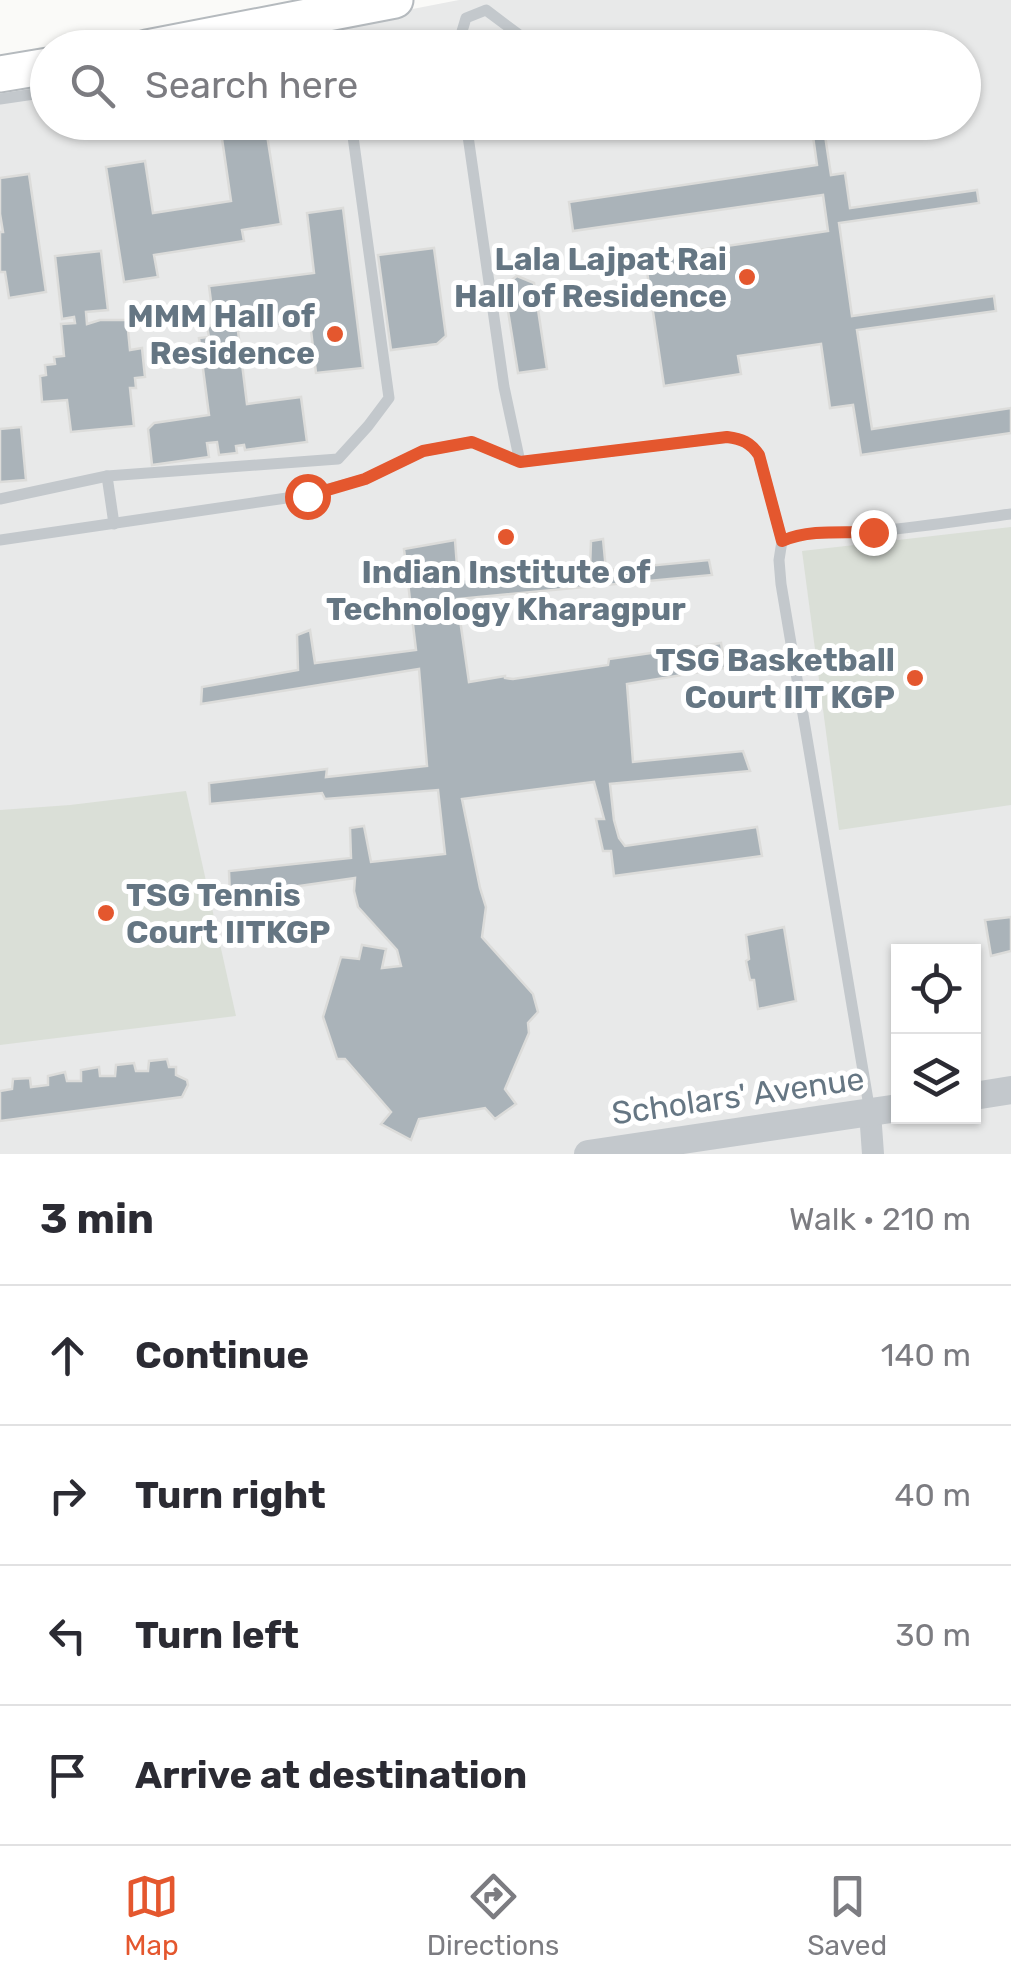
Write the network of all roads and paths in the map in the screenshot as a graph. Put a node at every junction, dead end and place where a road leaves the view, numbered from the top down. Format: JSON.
{"nodes":[{"id":1,"x":395,"y":0,"type":"edge"},
{"id":2,"x":240,"y":30,"type":"edge"},
{"id":3,"x":462,"y":30,"type":"edge"},
{"id":4,"x":513,"y":30,"type":"edge"},
{"id":5,"x":30,"y":69,"type":"edge"},
{"id":6,"x":0,"y":74,"type":"edge"},
{"id":7,"x":30,"y":95,"type":"edge"},
{"id":8,"x":0,"y":99,"type":"edge"},
{"id":9,"x":353,"y":140,"type":"edge"},
{"id":10,"x":469,"y":140,"type":"edge"},
{"id":11,"x":520,"y":462,"type":"junction"},
{"id":12,"x":107,"y":476,"type":"junction"},
{"id":13,"x":0,"y":499,"type":"edge"},
{"id":14,"x":1011,"y":514,"type":"edge"},
{"id":15,"x":114,"y":524,"type":"junction"},
{"id":16,"x":0,"y":540,"type":"edge"},
{"id":17,"x":782,"y":541,"type":"junction"},
{"id":18,"x":1011,"y":1090,"type":"edge"},
{"id":19,"x":981,"y":1095,"type":"edge"},
{"id":20,"x":891,"y":1109,"type":"edge"},
{"id":21,"x":870,"y":1112,"type":"junction"},
{"id":22,"x":588,"y":1154,"type":"edge"},
{"id":23,"x":873,"y":1154,"type":"edge"}],
"edges":[{"from":1,"to":2,"type":"main road"},
{"from":3,"to":4,"type":"lane"},
{"from":5,"to":6,"type":"main road"},
{"from":7,"to":8,"type":"lane"},
{"from":9,"to":12,"type":"lane"},
{"from":10,"to":11,"type":"lane"},
{"from":11,"to":15,"type":"lane"},
{"from":11,"to":17,"type":"lane"},
{"from":12,"to":13,"type":"lane"},
{"from":12,"to":15,"type":"lane"},
{"from":14,"to":17,"type":"lane"},
{"from":15,"to":16,"type":"lane"},
{"from":17,"to":21,"type":"lane"},
{"from":18,"to":19,"type":"street"},
{"from":20,"to":21,"type":"street","name":"Scholars' Avenue"},
{"from":21,"to":22,"type":"street","name":"Scholars' Avenue"},
{"from":21,"to":23,"type":"street"}]}
